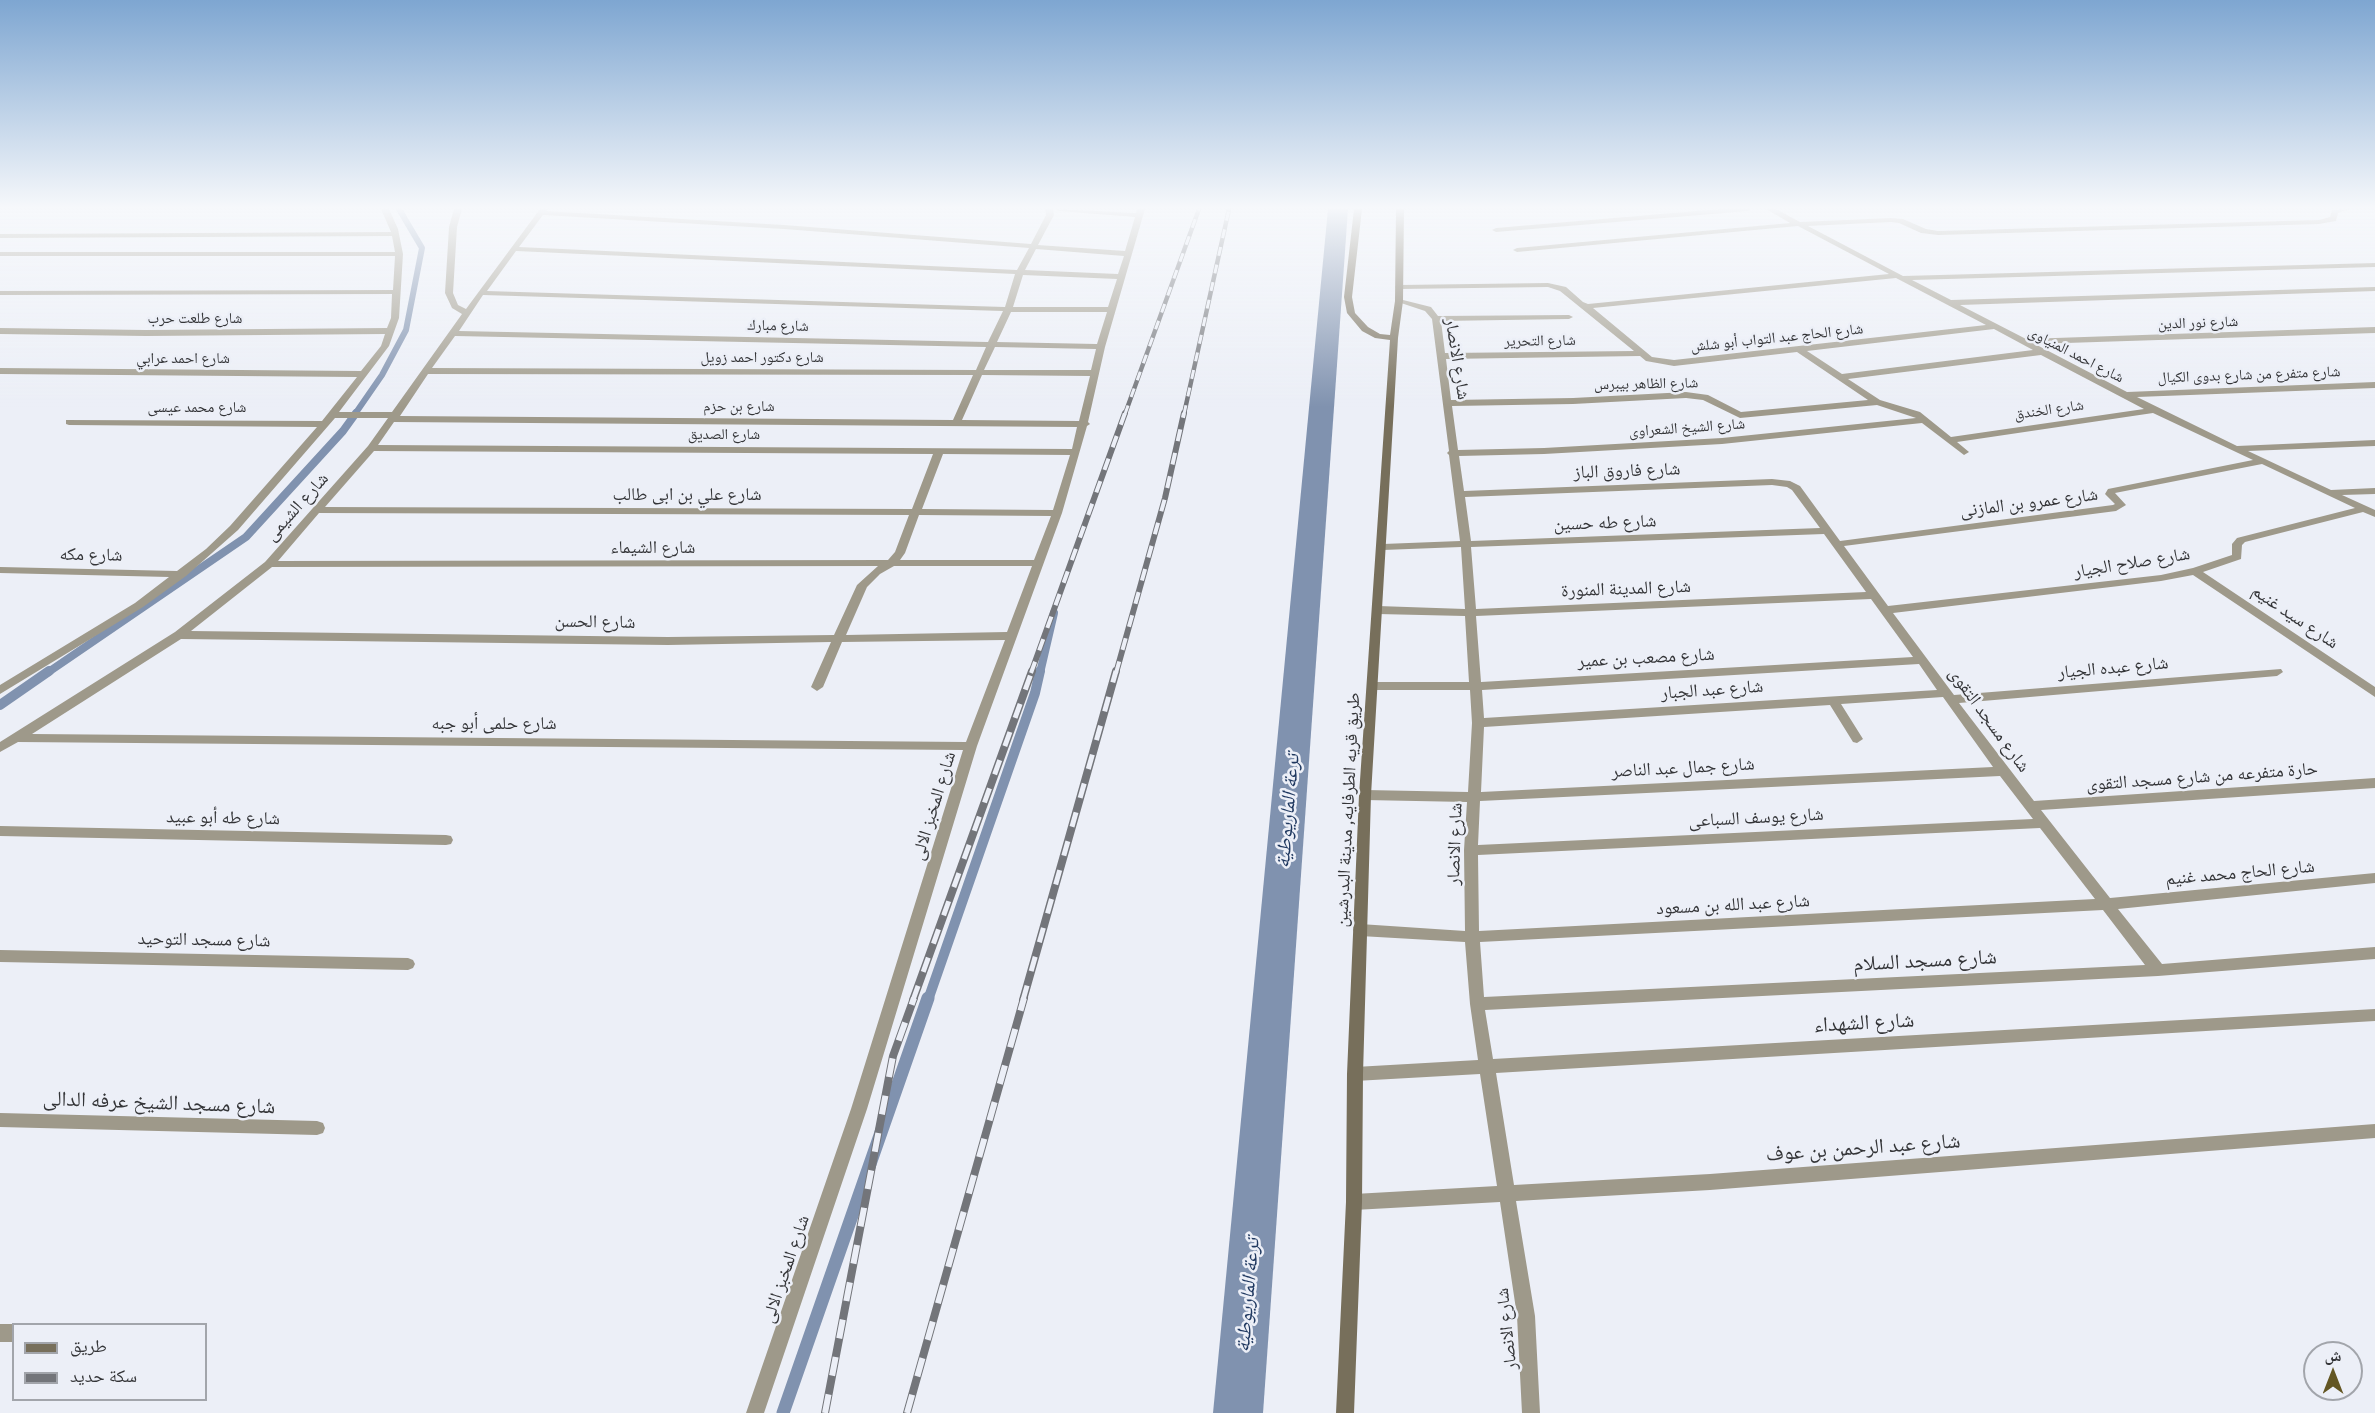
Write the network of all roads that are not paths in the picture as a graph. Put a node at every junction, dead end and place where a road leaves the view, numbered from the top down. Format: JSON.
{"nodes":[{"id":1,"x":398,"y":275,"type":"edge"},
{"id":2,"x":450,"y":275,"type":"edge"},
{"id":3,"x":495,"y":275,"type":"edge"},
{"id":4,"x":1019,"y":275,"type":"edge"},
{"id":5,"x":1069,"y":275,"type":"edge"},
{"id":6,"x":1351,"y":275,"type":"edge"},
{"id":7,"x":1399,"y":275,"type":"edge"},
{"id":8,"x":1896,"y":275,"type":"edge"},
{"id":9,"x":1982,"y":275,"type":"edge"},
{"id":10,"x":1121,"y":277,"type":"joint"},
{"id":11,"x":1900,"y":277,"type":"junction"},
{"id":12,"x":2375,"y":289,"type":"edge"},
{"id":13,"x":397,"y":292,"type":"junction"},
{"id":14,"x":0,"y":293,"type":"edge"},
{"id":15,"x":481,"y":293,"type":"junction"},
{"id":16,"x":1399,"y":294,"type":"junction"},
{"id":17,"x":1948,"y":303,"type":"junction"},
{"id":18,"x":1584,"y":305,"type":"junction"},
{"id":19,"x":1005,"y":309,"type":"junction"},
{"id":20,"x":1112,"y":309,"type":"junction"},
{"id":21,"x":467,"y":313,"type":"junction"},
{"id":22,"x":1569,"y":317,"type":"dead end"},
{"id":23,"x":1436,"y":319,"type":"junction"},
{"id":24,"x":1993,"y":327,"type":"junction"},
{"id":25,"x":2375,"y":330,"type":"edge"},
{"id":26,"x":0,"y":331,"type":"edge"},
{"id":27,"x":390,"y":331,"type":"junction"},
{"id":28,"x":453,"y":333,"type":"junction"},
{"id":29,"x":1394,"y":338,"type":"junction"},
{"id":30,"x":2023,"y":343,"type":"junction"},
{"id":31,"x":991,"y":344,"type":"junction"},
{"id":32,"x":1101,"y":347,"type":"junction"},
{"id":33,"x":1799,"y":349,"type":"junction"},
{"id":34,"x":2041,"y":352,"type":"junction"},
{"id":35,"x":1640,"y":353,"type":"junction"},
{"id":36,"x":1441,"y":356,"type":"junction"},
{"id":37,"x":0,"y":370,"type":"edge"},
{"id":38,"x":428,"y":371,"type":"junction"},
{"id":39,"x":978,"y":373,"type":"junction"},
{"id":40,"x":1095,"y":373,"type":"junction"},
{"id":41,"x":365,"y":374,"type":"junction"},
{"id":42,"x":1839,"y":377,"type":"junction"},
{"id":43,"x":2375,"y":385,"type":"edge"},
{"id":44,"x":2125,"y":396,"type":"junction"},
{"id":45,"x":1877,"y":402,"type":"junction"},
{"id":46,"x":1446,"y":403,"type":"junction"},
{"id":47,"x":2154,"y":410,"type":"junction"},
{"id":48,"x":332,"y":415,"type":"junction"},
{"id":49,"x":394,"y":417,"type":"junction"},
{"id":50,"x":1924,"y":420,"type":"junction"},
{"id":51,"x":69,"y":422,"type":"dead end"},
{"id":52,"x":956,"y":423,"type":"junction"},
{"id":53,"x":324,"y":424,"type":"junction"},
{"id":54,"x":1085,"y":424,"type":"junction"},
{"id":55,"x":1949,"y":440,"type":"junction"},
{"id":56,"x":2375,"y":443,"type":"edge"},
{"id":57,"x":371,"y":448,"type":"junction"},
{"id":58,"x":2235,"y":448,"type":"junction"},
{"id":59,"x":939,"y":451,"type":"junction"},
{"id":60,"x":1076,"y":452,"type":"junction"},
{"id":61,"x":1964,"y":452,"type":"dead end"},
{"id":62,"x":1452,"y":453,"type":"junction"},
{"id":63,"x":2264,"y":461,"type":"junction"},
{"id":64,"x":1796,"y":488,"type":"joint"},
{"id":65,"x":2375,"y":490,"type":"edge"},
{"id":66,"x":2331,"y":492,"type":"junction"},
{"id":67,"x":1459,"y":494,"type":"junction"},
{"id":68,"x":317,"y":510,"type":"junction"},
{"id":69,"x":2370,"y":512,"type":"edge"},
{"id":70,"x":915,"y":513,"type":"junction"},
{"id":71,"x":1056,"y":513,"type":"junction"},
{"id":72,"x":1828,"y":531,"type":"junction"},
{"id":73,"x":1466,"y":544,"type":"junction"},
{"id":74,"x":1838,"y":544,"type":"junction"},
{"id":75,"x":1383,"y":547,"type":"junction"},
{"id":76,"x":1038,"y":563,"type":"junction"},
{"id":77,"x":269,"y":564,"type":"junction"},
{"id":78,"x":889,"y":565,"type":"junction"},
{"id":79,"x":0,"y":570,"type":"edge"},
{"id":80,"x":2195,"y":570,"type":"junction"},
{"id":81,"x":182,"y":574,"type":"junction"},
{"id":82,"x":1875,"y":595,"type":"junction"},
{"id":83,"x":1378,"y":610,"type":"junction"},
{"id":84,"x":1885,"y":610,"type":"junction"},
{"id":85,"x":1472,"y":613,"type":"junction"},
{"id":86,"x":179,"y":635,"type":"junction"},
{"id":87,"x":1011,"y":636,"type":"junction"},
{"id":88,"x":839,"y":638,"type":"junction"},
{"id":89,"x":1922,"y":660,"type":"junction"},
{"id":90,"x":2277,"y":672,"type":"dead end"},
{"id":91,"x":1373,"y":686,"type":"junction"},
{"id":92,"x":1476,"y":686,"type":"junction"},
{"id":93,"x":817,"y":687,"type":"dead end"},
{"id":94,"x":0,"y":690,"type":"edge"},
{"id":95,"x":2373,"y":690,"type":"edge"},
{"id":96,"x":1949,"y":696,"type":"junction"},
{"id":97,"x":1833,"y":700,"type":"junction"},
{"id":98,"x":1478,"y":723,"type":"junction"},
{"id":99,"x":16,"y":738,"type":"junction"},
{"id":100,"x":1857,"y":739,"type":"dead end"},
{"id":101,"x":971,"y":746,"type":"junction"},
{"id":102,"x":0,"y":748,"type":"edge"},
{"id":103,"x":2003,"y":771,"type":"junction"},
{"id":104,"x":2375,"y":783,"type":"edge"},
{"id":105,"x":1365,"y":795,"type":"junction"},
{"id":106,"x":1474,"y":797,"type":"junction"},
{"id":107,"x":2031,"y":806,"type":"junction"},
{"id":108,"x":2043,"y":822,"type":"junction"},
{"id":109,"x":0,"y":831,"type":"edge"},
{"id":110,"x":446,"y":840,"type":"dead end"},
{"id":111,"x":1471,"y":850,"type":"junction"},
{"id":112,"x":2375,"y":878,"type":"edge"},
{"id":113,"x":2108,"y":904,"type":"junction"},
{"id":114,"x":1360,"y":930,"type":"junction"},
{"id":115,"x":1472,"y":937,"type":"junction"},
{"id":116,"x":2375,"y":953,"type":"edge"},
{"id":117,"x":0,"y":956,"type":"edge"},
{"id":118,"x":408,"y":964,"type":"dead end"},
{"id":119,"x":2158,"y":970,"type":"junction"},
{"id":120,"x":1477,"y":1004,"type":"junction"},
{"id":121,"x":2375,"y":1015,"type":"edge"},
{"id":122,"x":1486,"y":1066,"type":"junction"},
{"id":123,"x":1355,"y":1074,"type":"junction"},
{"id":124,"x":0,"y":1120,"type":"edge"},
{"id":125,"x":317,"y":1128,"type":"dead end"},
{"id":126,"x":2375,"y":1131,"type":"edge"},
{"id":127,"x":1506,"y":1194,"type":"junction"},
{"id":128,"x":1354,"y":1202,"type":"junction"},
{"id":129,"x":755,"y":1413,"type":"edge"},
{"id":130,"x":1345,"y":1413,"type":"edge"},
{"id":131,"x":1532,"y":1413,"type":"edge"}],
"edges":[{"from":1,"to":13,"type":"street","name":"شارع الشيمى"},
{"from":2,"to":21,"type":"street"},
{"from":3,"to":15,"type":"street","name":"شارع الشيمى"},
{"from":4,"to":19,"type":"street"},
{"from":5,"to":10,"type":"street"},
{"from":6,"to":29,"type":"main road"},
{"from":7,"to":16,"type":"main road","name":"طريق قريه الطرفايه, مدينة البدرشين"},
{"from":8,"to":11,"type":"street","name":"شارع احمد المنياوى"},
{"from":9,"to":11,"type":"street"},
{"from":10,"to":20,"type":"street","name":"شارع المخبز الالى"},
{"from":11,"to":17,"type":"street","name":"شارع احمد المنياوى"},
{"from":11,"to":18,"type":"street"},
{"from":12,"to":17,"type":"street"},
{"from":13,"to":14,"type":"street"},
{"from":13,"to":27,"type":"street","name":"شارع الشيمى"},
{"from":15,"to":19,"type":"street"},
{"from":15,"to":21,"type":"street","name":"شارع الشيمى"},
{"from":16,"to":18,"type":"street","name":"شارع الحاج عبد التواب أبو شلش"},
{"from":16,"to":23,"type":"street","name":"شارع الانصار"},
{"from":16,"to":29,"type":"main road","name":"طريق قريه الطرفايه, مدينة البدرشين"},
{"from":17,"to":24,"type":"street","name":"شارع احمد المنياوى"},
{"from":18,"to":35,"type":"street","name":"شارع الحاج عبد التواب أبو شلش"},
{"from":19,"to":20,"type":"street"},
{"from":19,"to":31,"type":"street"},
{"from":20,"to":32,"type":"street","name":"شارع المخبز الالى"},
{"from":21,"to":28,"type":"street","name":"شارع الشيمى"},
{"from":22,"to":23,"type":"street"},
{"from":23,"to":36,"type":"street","name":"شارع الانصار"},
{"from":24,"to":30,"type":"street","name":"شارع احمد المنياوى"},
{"from":24,"to":33,"type":"street","name":"شارع الحاج عبد التواب أبو شلش"},
{"from":25,"to":30,"type":"street","name":"شارع نور الدين"},
{"from":26,"to":27,"type":"street","name":"شارع طلعت حرب"},
{"from":27,"to":41,"type":"street","name":"شارع الشيمى"},
{"from":28,"to":31,"type":"street","name":"شارع مبارك"},
{"from":28,"to":38,"type":"street","name":"شارع الشيمى"},
{"from":29,"to":75,"type":"main road","name":"طريق قريه الطرفايه, مدينة البدرشين"},
{"from":30,"to":34,"type":"street","name":"شارع احمد المنياوى"},
{"from":31,"to":32,"type":"street","name":"شارع مبارك"},
{"from":31,"to":39,"type":"street"},
{"from":32,"to":40,"type":"street","name":"شارع المخبز الالى"},
{"from":33,"to":35,"type":"street","name":"شارع الحاج عبد التواب أبو شلش"},
{"from":33,"to":42,"type":"street"},
{"from":34,"to":42,"type":"street"},
{"from":34,"to":44,"type":"street","name":"شارع احمد المنياوى"},
{"from":35,"to":36,"type":"street","name":"شارع التحرير"},
{"from":36,"to":46,"type":"street","name":"شارع الانصار"},
{"from":37,"to":41,"type":"street","name":"شارع احمد عرابي"},
{"from":38,"to":39,"type":"street","name":"شارع دكتور احمد زويل"},
{"from":38,"to":49,"type":"street","name":"شارع الشيمى"},
{"from":39,"to":40,"type":"street","name":"شارع دكتور احمد زويل"},
{"from":39,"to":52,"type":"street"},
{"from":40,"to":54,"type":"street","name":"شارع المخبز الالى"},
{"from":41,"to":48,"type":"street","name":"شارع الشيمى"},
{"from":42,"to":45,"type":"street"},
{"from":43,"to":44,"type":"street","name":"شارع متفرع من شارع بدوى الكيال"},
{"from":44,"to":47,"type":"street","name":"شارع احمد المنياوى"},
{"from":45,"to":46,"type":"street","name":"شارع الظاهر بيبرس"},
{"from":45,"to":50,"type":"street"},
{"from":46,"to":62,"type":"street","name":"شارع الانصار"},
{"from":47,"to":55,"type":"street","name":"شارع الخندق"},
{"from":47,"to":58,"type":"street","name":"شارع احمد المنياوى"},
{"from":48,"to":49,"type":"street","name":"شارع بن حزم"},
{"from":48,"to":53,"type":"street","name":"شارع الشيمى"},
{"from":49,"to":52,"type":"street","name":"شارع بن حزم"},
{"from":49,"to":57,"type":"street","name":"شارع الشيمى"},
{"from":50,"to":55,"type":"street"},
{"from":50,"to":62,"type":"street","name":"شارع الشيخ الشعراوى"},
{"from":51,"to":53,"type":"street","name":"شارع محمد عيسى"},
{"from":52,"to":54,"type":"street","name":"شارع بن حزم"},
{"from":53,"to":81,"type":"street","name":"شارع الشيمى"},
{"from":54,"to":60,"type":"street","name":"شارع المخبز الالى"},
{"from":55,"to":61,"type":"street"},
{"from":56,"to":58,"type":"street"},
{"from":57,"to":59,"type":"street","name":"شارع الصديق"},
{"from":57,"to":68,"type":"street","name":"شارع الشيمى"},
{"from":58,"to":63,"type":"street","name":"شارع احمد المنياوى"},
{"from":59,"to":60,"type":"street","name":"شارع الصديق"},
{"from":59,"to":70,"type":"street"},
{"from":60,"to":71,"type":"street","name":"شارع المخبز الالى"},
{"from":62,"to":67,"type":"street","name":"شارع الانصار"},
{"from":63,"to":66,"type":"street","name":"شارع احمد المنياوى"},
{"from":63,"to":74,"type":"street","name":"شارع عمرو بن المازنى"},
{"from":64,"to":67,"type":"street","name":"شارع فاروق الباز"},
{"from":64,"to":72,"type":"street","name":"شارع مسجد التقوى"},
{"from":65,"to":66,"type":"street"},
{"from":66,"to":69,"type":"street","name":"شارع احمد المنياوى"},
{"from":67,"to":73,"type":"street","name":"شارع الانصار"},
{"from":68,"to":70,"type":"street","name":"شارع علي بن ابى طالب"},
{"from":68,"to":77,"type":"street","name":"شارع الشيمى"},
{"from":69,"to":80,"type":"street","name":"شارع صلاح الجيار"},
{"from":70,"to":71,"type":"street","name":"شارع علي بن ابى طالب"},
{"from":70,"to":78,"type":"street"},
{"from":71,"to":76,"type":"street","name":"شارع المخبز الالى"},
{"from":72,"to":73,"type":"street","name":"شارع طه حسين"},
{"from":72,"to":74,"type":"street","name":"شارع مسجد التقوى"},
{"from":73,"to":75,"type":"street","name":"شارع طه حسين"},
{"from":73,"to":85,"type":"street","name":"شارع الانصار"},
{"from":74,"to":82,"type":"street","name":"شارع مسجد التقوى"},
{"from":75,"to":83,"type":"main road","name":"طريق قريه الطرفايه, مدينة البدرشين"},
{"from":76,"to":78,"type":"street","name":"شارع الشيماء"},
{"from":76,"to":87,"type":"street","name":"شارع المخبز الالى"},
{"from":77,"to":78,"type":"street","name":"شارع الشيماء"},
{"from":77,"to":86,"type":"street","name":"شارع الشيمى"},
{"from":78,"to":88,"type":"street"},
{"from":79,"to":81,"type":"street","name":"شارع مكه"},
{"from":80,"to":84,"type":"street","name":"شارع صلاح الجيار"},
{"from":80,"to":95,"type":"street","name":"شارع سيد غنيم"},
{"from":81,"to":94,"type":"street","name":"شارع الشيمى"},
{"from":82,"to":84,"type":"street","name":"شارع مسجد التقوى"},
{"from":82,"to":85,"type":"street","name":"شارع المدينة المنورة"},
{"from":83,"to":85,"type":"street","name":"شارع المدينة المنورة"},
{"from":83,"to":91,"type":"main road","name":"طريق قريه الطرفايه, مدينة البدرشين"},
{"from":84,"to":89,"type":"street","name":"شارع مسجد التقوى"},
{"from":85,"to":92,"type":"street","name":"شارع الانصار"},
{"from":86,"to":88,"type":"street","name":"شارع الحسن"},
{"from":86,"to":99,"type":"street","name":"شارع الشيمى"},
{"from":87,"to":88,"type":"street","name":"شارع الحسن"},
{"from":87,"to":101,"type":"street","name":"شارع المخبز الالى"},
{"from":88,"to":93,"type":"street"},
{"from":89,"to":92,"type":"street","name":"شارع مصعب بن عمير"},
{"from":89,"to":96,"type":"street","name":"شارع مسجد التقوى"},
{"from":90,"to":96,"type":"street","name":"شارع عبده الجيار"},
{"from":91,"to":92,"type":"street","name":"شارع مصعب بن عمير"},
{"from":91,"to":105,"type":"main road","name":"طريق قريه الطرفايه, مدينة البدرشين"},
{"from":92,"to":98,"type":"street","name":"شارع الانصار"},
{"from":96,"to":97,"type":"street","name":"شارع عبد الجبار"},
{"from":96,"to":103,"type":"street","name":"شارع مسجد التقوى"},
{"from":97,"to":98,"type":"street","name":"شارع عبد الجبار"},
{"from":97,"to":100,"type":"street"},
{"from":98,"to":106,"type":"street","name":"شارع الانصار"},
{"from":99,"to":101,"type":"street","name":"شارع حلمى أبو جبه"},
{"from":99,"to":102,"type":"street","name":"شارع الشيمى"},
{"from":101,"to":129,"type":"street","name":"شارع المخبز الالى"},
{"from":103,"to":106,"type":"street","name":"شارع جمال عبد الناصر"},
{"from":103,"to":107,"type":"street","name":"شارع مسجد التقوى"},
{"from":104,"to":107,"type":"street","name":"حارة متفرعه من شارع مسجد التقوى"},
{"from":105,"to":106,"type":"street","name":"شارع جمال عبد الناصر"},
{"from":105,"to":114,"type":"main road","name":"طريق قريه الطرفايه, مدينة البدرشين"},
{"from":106,"to":111,"type":"street","name":"شارع الانصار"},
{"from":107,"to":108,"type":"street","name":"شارع مسجد التقوى"},
{"from":108,"to":111,"type":"street","name":"شارع يوسف السباعى"},
{"from":108,"to":113,"type":"street","name":"شارع مسجد التقوى"},
{"from":109,"to":110,"type":"street","name":"شارع طه أبو عبيد"},
{"from":111,"to":115,"type":"street","name":"شارع الانصار"},
{"from":112,"to":113,"type":"street","name":"شارع الحاج محمد غنيم"},
{"from":113,"to":115,"type":"street","name":"شارع عبد الله بن مسعود"},
{"from":113,"to":119,"type":"street","name":"شارع مسجد التقوى"},
{"from":114,"to":115,"type":"street","name":"شارع عبد الله بن مسعود"},
{"from":114,"to":123,"type":"main road","name":"طريق قريه الطرفايه, مدينة البدرشين"},
{"from":115,"to":120,"type":"street","name":"شارع الانصار"},
{"from":116,"to":119,"type":"street","name":"شارع مسجد السلام"},
{"from":117,"to":118,"type":"street","name":"شارع مسجد التوحيد"},
{"from":119,"to":120,"type":"street","name":"شارع مسجد السلام"},
{"from":120,"to":122,"type":"street","name":"شارع الانصار"},
{"from":121,"to":122,"type":"street","name":"شارع الشهداء"},
{"from":122,"to":123,"type":"street","name":"شارع الشهداء"},
{"from":122,"to":127,"type":"street","name":"شارع الانصار"},
{"from":123,"to":128,"type":"main road","name":"طريق قريه الطرفايه, مدينة البدرشين"},
{"from":124,"to":125,"type":"street","name":"شارع مسجد الشيخ عرفه الدالى"},
{"from":126,"to":127,"type":"street","name":"شارع عبد الرحمن بن عوف"},
{"from":127,"to":128,"type":"street","name":"شارع عبد الرحمن بن عوف"},
{"from":127,"to":131,"type":"street","name":"شارع الانصار"},
{"from":128,"to":130,"type":"main road","name":"طريق قريه الطرفايه, مدينة البدرشين"}]}
